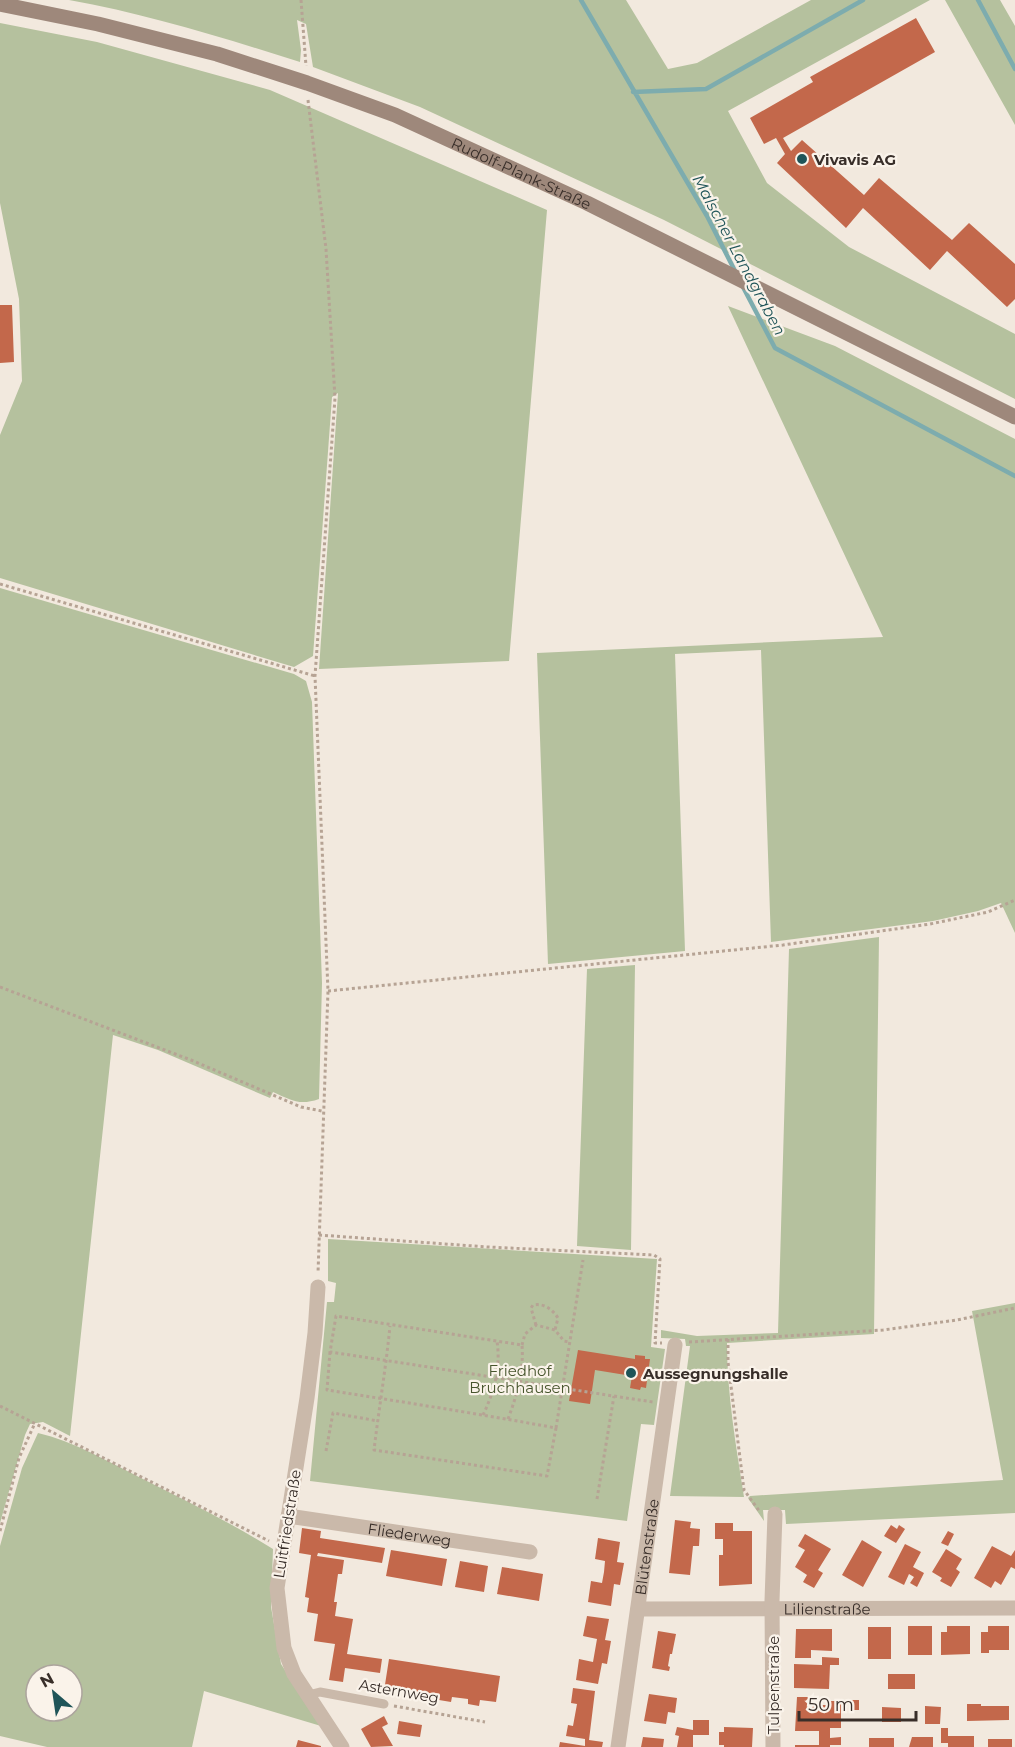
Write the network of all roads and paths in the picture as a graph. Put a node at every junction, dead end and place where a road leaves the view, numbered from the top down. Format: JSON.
{"nodes":[{"id":1,"x":301,"y":0,"type":"edge"},
{"id":2,"x":0,"y":4,"type":"edge"},
{"id":3,"x":307,"y":83,"type":"junction"},
{"id":4,"x":1015,"y":417,"type":"edge"},
{"id":5,"x":0,"y":584,"type":"edge"},
{"id":6,"x":315,"y":676,"type":"junction"},
{"id":7,"x":1015,"y":900,"type":"edge"},
{"id":8,"x":0,"y":987,"type":"edge"},
{"id":9,"x":328,"y":991,"type":"junction"},
{"id":10,"x":322,"y":1111,"type":"junction"},
{"id":11,"x":319,"y":1235,"type":"junction"},
{"id":12,"x":583,"y":1260,"type":"dead end"},
{"id":13,"x":318,"y":1287,"type":"joint"},
{"id":14,"x":1015,"y":1308,"type":"edge"},
{"id":15,"x":390,"y":1325,"type":"junction"},
{"id":16,"x":536,"y":1325,"type":"junction"},
{"id":17,"x":555,"y":1329,"type":"junction"},
{"id":18,"x":728,"y":1339,"type":"junction"},
{"id":19,"x":497,"y":1341,"type":"junction"},
{"id":20,"x":569,"y":1342,"type":"junction"},
{"id":21,"x":522,"y":1345,"type":"junction"},
{"id":22,"x":675,"y":1345,"type":"junction"},
{"id":23,"x":313,"y":1350,"type":"junction"},
{"id":24,"x":330,"y":1352,"type":"junction"},
{"id":25,"x":387,"y":1360,"type":"junction"},
{"id":26,"x":496,"y":1379,"type":"junction"},
{"id":27,"x":520,"y":1382,"type":"junction"},
{"id":28,"x":563,"y":1389,"type":"junction"},
{"id":29,"x":614,"y":1396,"type":"junction"},
{"id":30,"x":381,"y":1398,"type":"junction"},
{"id":31,"x":667,"y":1404,"type":"junction"},
{"id":32,"x":0,"y":1406,"type":"edge"},
{"id":33,"x":483,"y":1415,"type":"junction"},
{"id":34,"x":508,"y":1419,"type":"junction"},
{"id":35,"x":378,"y":1421,"type":"junction"},
{"id":36,"x":35,"y":1423,"type":"junction"},
{"id":37,"x":556,"y":1428,"type":"junction"},
{"id":38,"x":326,"y":1451,"type":"dead end"},
{"id":39,"x":597,"y":1499,"type":"dead end"},
{"id":40,"x":288,"y":1516,"type":"junction"},
{"id":41,"x":775,"y":1518,"type":"joint"},
{"id":42,"x":0,"y":1531,"type":"edge"},
{"id":43,"x":282,"y":1548,"type":"junction"},
{"id":44,"x":530,"y":1552,"type":"dead end"},
{"id":45,"x":1015,"y":1608,"type":"edge"},
{"id":46,"x":638,"y":1610,"type":"junction"},
{"id":47,"x":772,"y":1610,"type":"junction"},
{"id":48,"x":308,"y":1695,"type":"junction"},
{"id":49,"x":384,"y":1704,"type":"joint"},
{"id":50,"x":485,"y":1722,"type":"dead end"},
{"id":51,"x":342,"y":1747,"type":"edge"},
{"id":52,"x":618,"y":1747,"type":"edge"},
{"id":53,"x":773,"y":1747,"type":"edge"}],
"edges":[{"from":1,"to":3,"type":"path"},
{"from":2,"to":3,"type":"main road","name":"Rudolf-Plank-Straße"},
{"from":3,"to":4,"type":"main road","name":"Rudolf-Plank-Straße"},
{"from":3,"to":6,"type":"path"},
{"from":5,"to":6,"type":"path"},
{"from":6,"to":9,"type":"path"},
{"from":7,"to":9,"type":"path"},
{"from":8,"to":10,"type":"path"},
{"from":9,"to":10,"type":"path"},
{"from":10,"to":11,"type":"path"},
{"from":11,"to":13,"type":"path"},
{"from":11,"to":22,"type":"path"},
{"from":12,"to":20,"type":"path"},
{"from":13,"to":23,"type":"street","name":"Luitfriedstraße"},
{"from":14,"to":18,"type":"path"},
{"from":15,"to":19,"type":"path"},
{"from":15,"to":24,"type":"path"},
{"from":15,"to":25,"type":"path"},
{"from":16,"to":17,"type":"path"},
{"from":16,"to":17,"type":"path"},
{"from":16,"to":21,"type":"path"},
{"from":17,"to":20,"type":"path"},
{"from":18,"to":22,"type":"path"},
{"from":18,"to":41,"type":"path"},
{"from":19,"to":21,"type":"path"},
{"from":19,"to":26,"type":"path"},
{"from":20,"to":28,"type":"path"},
{"from":21,"to":27,"type":"path"},
{"from":22,"to":31,"type":"street","name":"Blütenstraße"},
{"from":23,"to":24,"type":"path"},
{"from":23,"to":40,"type":"street","name":"Luitfriedstraße"},
{"from":24,"to":25,"type":"path"},
{"from":24,"to":30,"type":"path"},
{"from":25,"to":26,"type":"path"},
{"from":25,"to":30,"type":"path"},
{"from":26,"to":27,"type":"path"},
{"from":26,"to":33,"type":"path"},
{"from":27,"to":28,"type":"path"},
{"from":27,"to":34,"type":"path"},
{"from":28,"to":29,"type":"path"},
{"from":28,"to":37,"type":"path"},
{"from":29,"to":31,"type":"path"},
{"from":29,"to":39,"type":"path"},
{"from":30,"to":33,"type":"path"},
{"from":30,"to":35,"type":"path"},
{"from":31,"to":46,"type":"street","name":"Blütenstraße"},
{"from":32,"to":36,"type":"path"},
{"from":33,"to":34,"type":"path"},
{"from":34,"to":37,"type":"path"},
{"from":35,"to":37,"type":"path"},
{"from":35,"to":38,"type":"path"},
{"from":36,"to":42,"type":"path"},
{"from":36,"to":43,"type":"path"},
{"from":40,"to":43,"type":"street","name":"Luitfriedstraße"},
{"from":40,"to":44,"type":"street","name":"Fliederweg"},
{"from":41,"to":47,"type":"street","name":"Tulpenstraße"},
{"from":43,"to":48,"type":"street","name":"Luitfriedstraße"},
{"from":45,"to":47,"type":"street","name":"Lilienstraße"},
{"from":46,"to":47,"type":"street","name":"Lilienstraße"},
{"from":46,"to":52,"type":"street","name":"Blütenstraße"},
{"from":47,"to":53,"type":"street","name":"Tulpenstraße"},
{"from":48,"to":49,"type":"lane","name":"Asternweg"},
{"from":48,"to":51,"type":"street","name":"Luitfriedstraße"},
{"from":49,"to":50,"type":"path","name":"Asternweg"}]}
